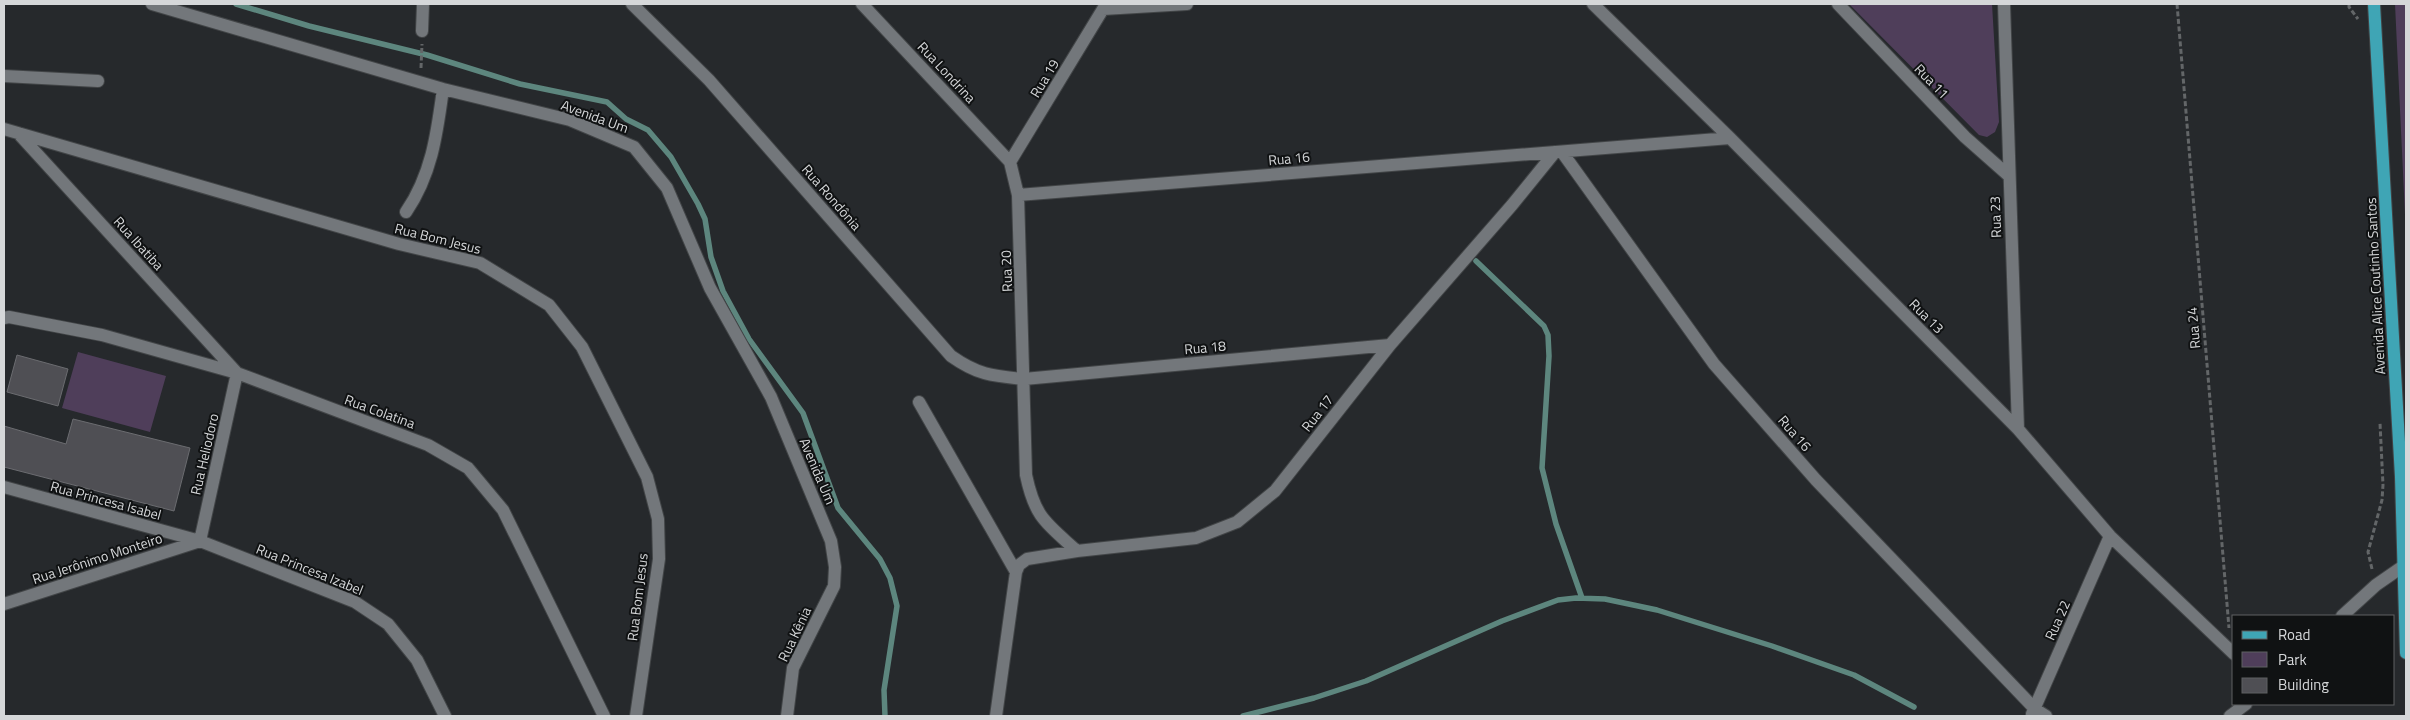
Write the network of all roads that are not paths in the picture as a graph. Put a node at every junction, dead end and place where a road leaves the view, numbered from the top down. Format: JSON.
{"nodes":[{"id":1,"x":152,"y":4,"type":"edge"},
{"id":2,"x":423,"y":4,"type":"edge"},
{"id":3,"x":632,"y":4,"type":"edge"},
{"id":4,"x":862,"y":4,"type":"edge"},
{"id":5,"x":1187,"y":4,"type":"edge"},
{"id":6,"x":1594,"y":4,"type":"edge"},
{"id":7,"x":1838,"y":4,"type":"edge"},
{"id":8,"x":2004,"y":4,"type":"edge"},
{"id":9,"x":2374,"y":4,"type":"edge"},
{"id":10,"x":1100,"y":6,"type":"edge"},
{"id":11,"x":422,"y":31,"type":"road end"},
{"id":12,"x":4,"y":76,"type":"edge"},
{"id":13,"x":98,"y":81,"type":"dead end"},
{"id":14,"x":443,"y":89,"type":"junction"},
{"id":15,"x":4,"y":129,"type":"edge"},
{"id":16,"x":18,"y":133,"type":"junction"},
{"id":17,"x":1730,"y":138,"type":"junction"},
{"id":18,"x":1559,"y":152,"type":"junction"},
{"id":19,"x":1010,"y":162,"type":"junction"},
{"id":20,"x":2008,"y":175,"type":"junction"},
{"id":21,"x":1018,"y":195,"type":"junction"},
{"id":22,"x":406,"y":212,"type":"dead end"},
{"id":23,"x":4,"y":318,"type":"edge"},
{"id":24,"x":1390,"y":345,"type":"junction"},
{"id":25,"x":237,"y":373,"type":"junction"},
{"id":26,"x":1024,"y":379,"type":"junction"},
{"id":27,"x":919,"y":402,"type":"dead end"},
{"id":28,"x":2018,"y":429,"type":"junction"},
{"id":29,"x":2404,"y":478,"type":"edge"},
{"id":30,"x":4,"y":488,"type":"edge"},
{"id":31,"x":2110,"y":536,"type":"junction"},
{"id":32,"x":200,"y":541,"type":"junction"},
{"id":33,"x":1077,"y":551,"type":"junction"},
{"id":34,"x":2404,"y":566,"type":"edge"},
{"id":35,"x":835,"y":567,"type":"joint"},
{"id":36,"x":1016,"y":572,"type":"junction"},
{"id":37,"x":4,"y":604,"type":"edge"},
{"id":38,"x":2343,"y":615,"type":"edge"},
{"id":39,"x":2232,"y":652,"type":"edge"},
{"id":40,"x":2406,"y":653,"type":"edge"},
{"id":41,"x":2245,"y":705,"type":"edge"},
{"id":42,"x":2033,"y":712,"type":"edge"},
{"id":43,"x":445,"y":716,"type":"edge"},
{"id":44,"x":604,"y":716,"type":"edge"},
{"id":45,"x":636,"y":716,"type":"edge"},
{"id":46,"x":787,"y":716,"type":"edge"},
{"id":47,"x":996,"y":716,"type":"edge"},
{"id":48,"x":2046,"y":716,"type":"edge"},
{"id":49,"x":2230,"y":716,"type":"edge"}],
"edges":[{"from":1,"to":14,"type":"street","name":"Avenida Um"},
{"from":2,"to":11,"type":"street"},
{"from":3,"to":26,"type":"street","name":"Rua Rondônia"},
{"from":4,"to":19,"type":"street","name":"Rua Londrina"},
{"from":5,"to":10,"type":"street"},
{"from":6,"to":17,"type":"street","name":"Rua 13"},
{"from":7,"to":20,"type":"street","name":"Rua 11"},
{"from":8,"to":20,"type":"street","name":"Rua 23"},
{"from":9,"to":29,"type":"main road","name":"Avenida Alice Coutinho Santos"},
{"from":10,"to":19,"type":"street","name":"Rua 19"},
{"from":12,"to":13,"type":"street"},
{"from":14,"to":22,"type":"street"},
{"from":14,"to":35,"type":"street","name":"Avenida Um"},
{"from":15,"to":16,"type":"street","name":"Rua Bom Jesus"},
{"from":16,"to":25,"type":"street","name":"Rua Ibatiba"},
{"from":16,"to":45,"type":"street","name":"Rua Bom Jesus"},
{"from":17,"to":18,"type":"street","name":"Rua 16"},
{"from":17,"to":28,"type":"street","name":"Rua 13"},
{"from":18,"to":21,"type":"street","name":"Rua 16"},
{"from":18,"to":24,"type":"street","name":"Rua 17"},
{"from":18,"to":42,"type":"street","name":"Rua 16"},
{"from":19,"to":21,"type":"street","name":"Rua 20"},
{"from":20,"to":28,"type":"street","name":"Rua 23"},
{"from":21,"to":26,"type":"street","name":"Rua 20"},
{"from":23,"to":25,"type":"street","name":"Rua Colatina"},
{"from":24,"to":26,"type":"street","name":"Rua 18"},
{"from":24,"to":33,"type":"street","name":"Rua 17"},
{"from":25,"to":32,"type":"street","name":"Rua Heliodoro"},
{"from":25,"to":44,"type":"street","name":"Rua Colatina"},
{"from":26,"to":33,"type":"street","name":"Rua 20"},
{"from":27,"to":36,"type":"street"},
{"from":28,"to":31,"type":"street","name":"Rua 13"},
{"from":29,"to":34,"type":"main road","name":"Avenida Alice Coutinho Santos"},
{"from":30,"to":32,"type":"street","name":"Rua Princesa Isabel"},
{"from":31,"to":39,"type":"street","name":"Rua 13"},
{"from":31,"to":42,"type":"street","name":"Rua 22"},
{"from":32,"to":37,"type":"street","name":"Rua Jerônimo Monteiro"},
{"from":32,"to":43,"type":"street","name":"Rua Princesa Izabel"},
{"from":33,"to":36,"type":"street","name":"Rua 17"},
{"from":34,"to":38,"type":"street"},
{"from":34,"to":40,"type":"main road","name":"Avenida Alice Coutinho Santos"},
{"from":35,"to":46,"type":"street","name":"Rua Kênia"},
{"from":36,"to":47,"type":"street"},
{"from":41,"to":49,"type":"street"},
{"from":42,"to":48,"type":"street","name":"Rua 16"}]}
